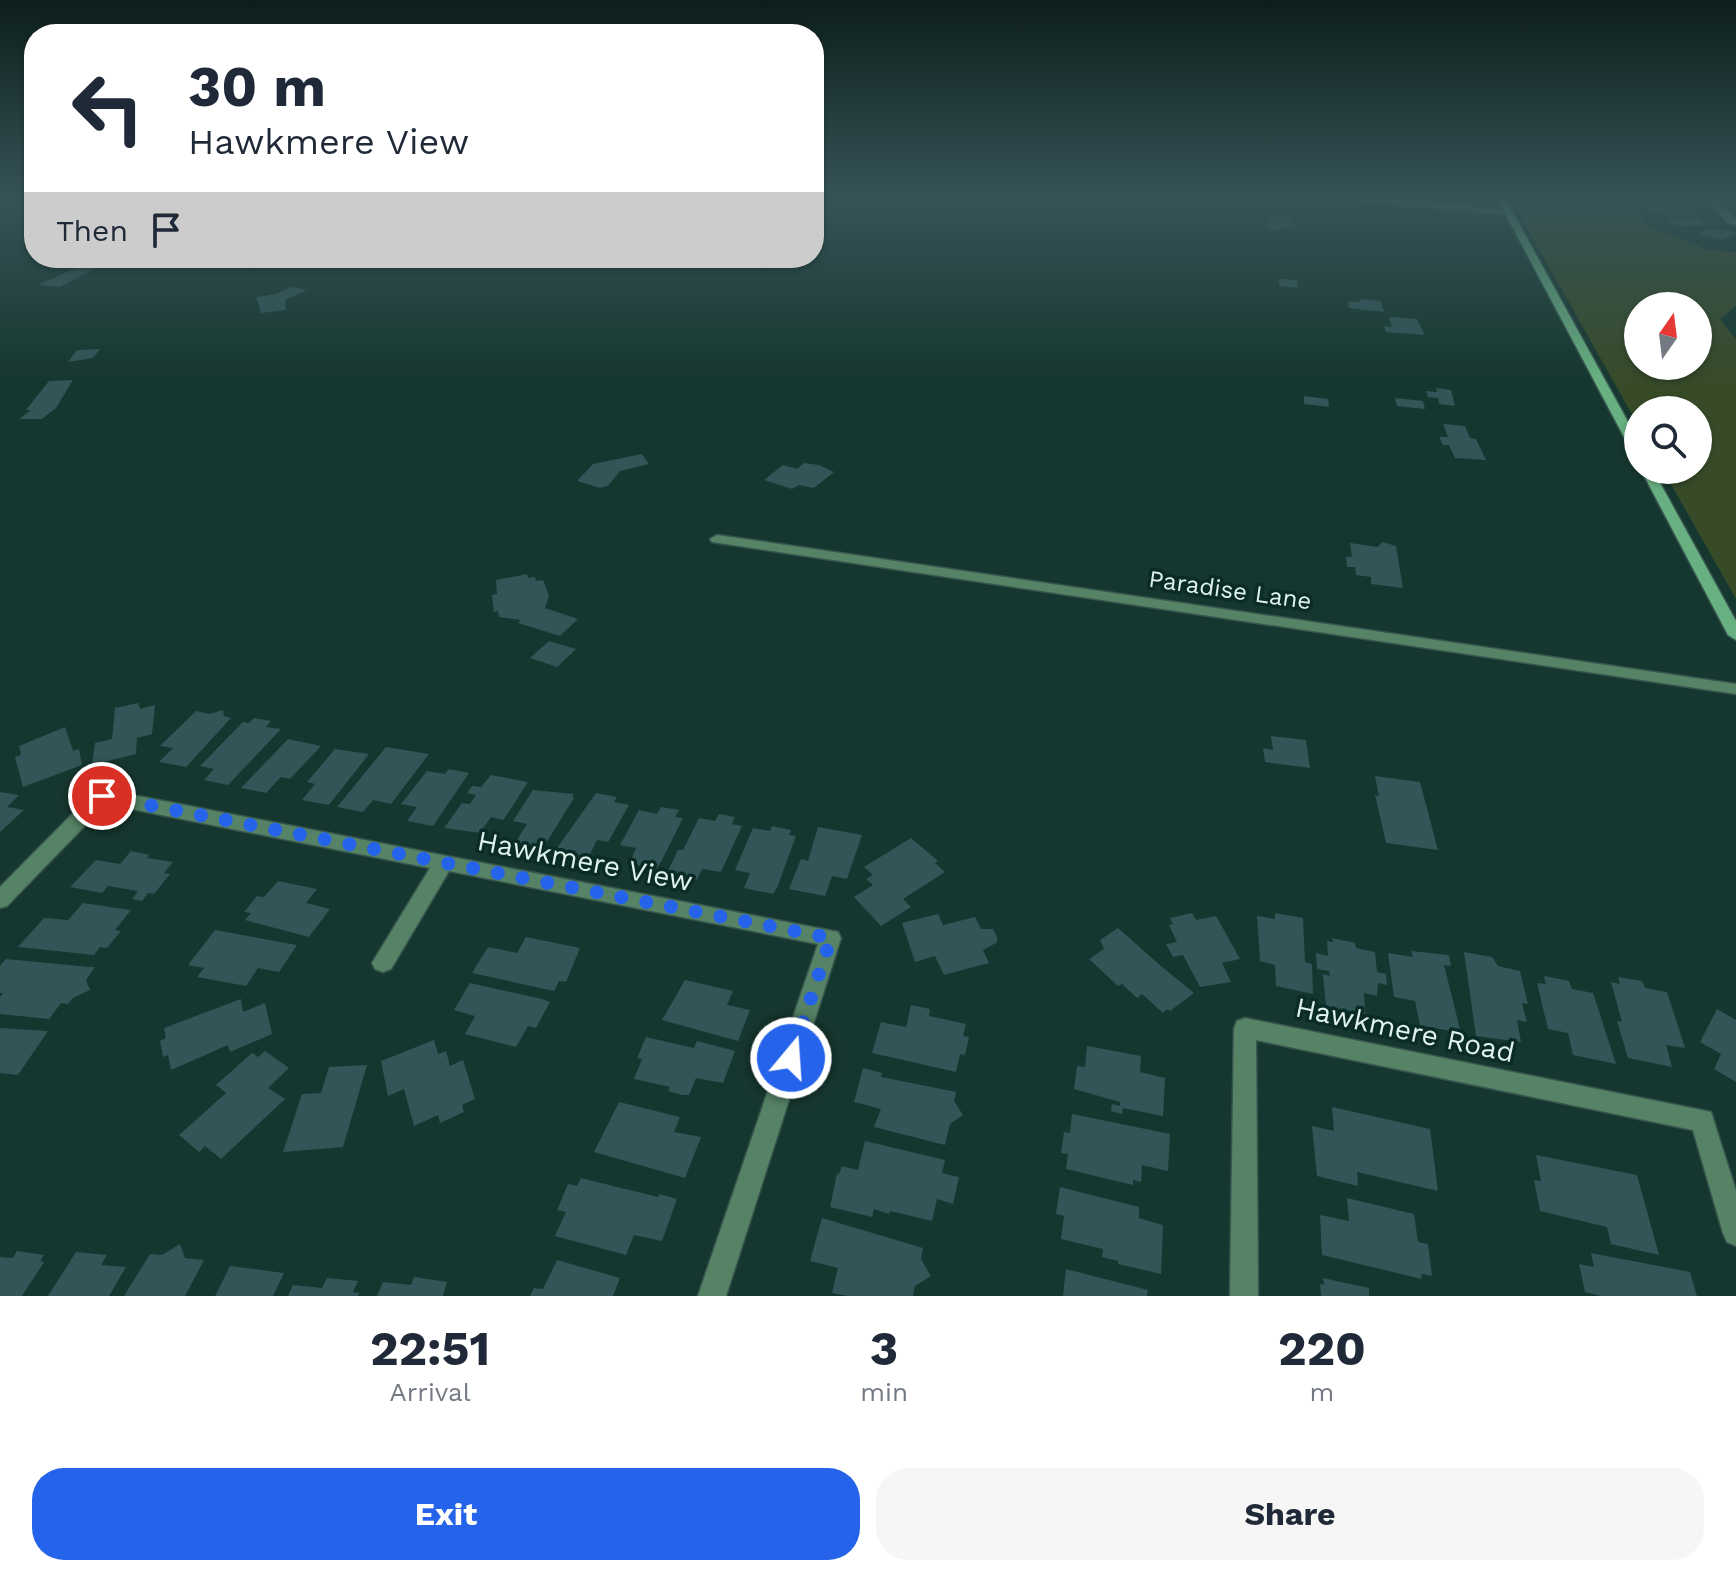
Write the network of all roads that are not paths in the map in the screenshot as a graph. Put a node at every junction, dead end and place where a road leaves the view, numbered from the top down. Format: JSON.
{"nodes":[{"id":1,"x":1534,"y":258,"type":"edge"},
{"id":2,"x":1624,"y":426,"type":"edge"},
{"id":3,"x":1655,"y":484,"type":"edge"},
{"id":4,"x":717,"y":539,"type":"dead end"},
{"id":5,"x":1736,"y":635,"type":"edge"},
{"id":6,"x":1736,"y":689,"type":"edge"},
{"id":7,"x":443,"y":864,"type":"junction"},
{"id":8,"x":0,"y":900,"type":"edge"},
{"id":9,"x":383,"y":963,"type":"dead end"},
{"id":10,"x":1736,"y":1233,"type":"edge"},
{"id":11,"x":712,"y":1296,"type":"edge"},
{"id":12,"x":1244,"y":1296,"type":"edge"}],
"edges":[{"from":1,"to":2,"type":"street"},
{"from":3,"to":5,"type":"street"},
{"from":4,"to":6,"type":"street","name":"Paradise Lane"},
{"from":7,"to":8,"type":"street","name":"Hawkmere View"},
{"from":7,"to":9,"type":"street"},
{"from":7,"to":11,"type":"street","name":"Hawkmere View"},
{"from":10,"to":12,"type":"street","name":"Hawkmere Road"}]}
